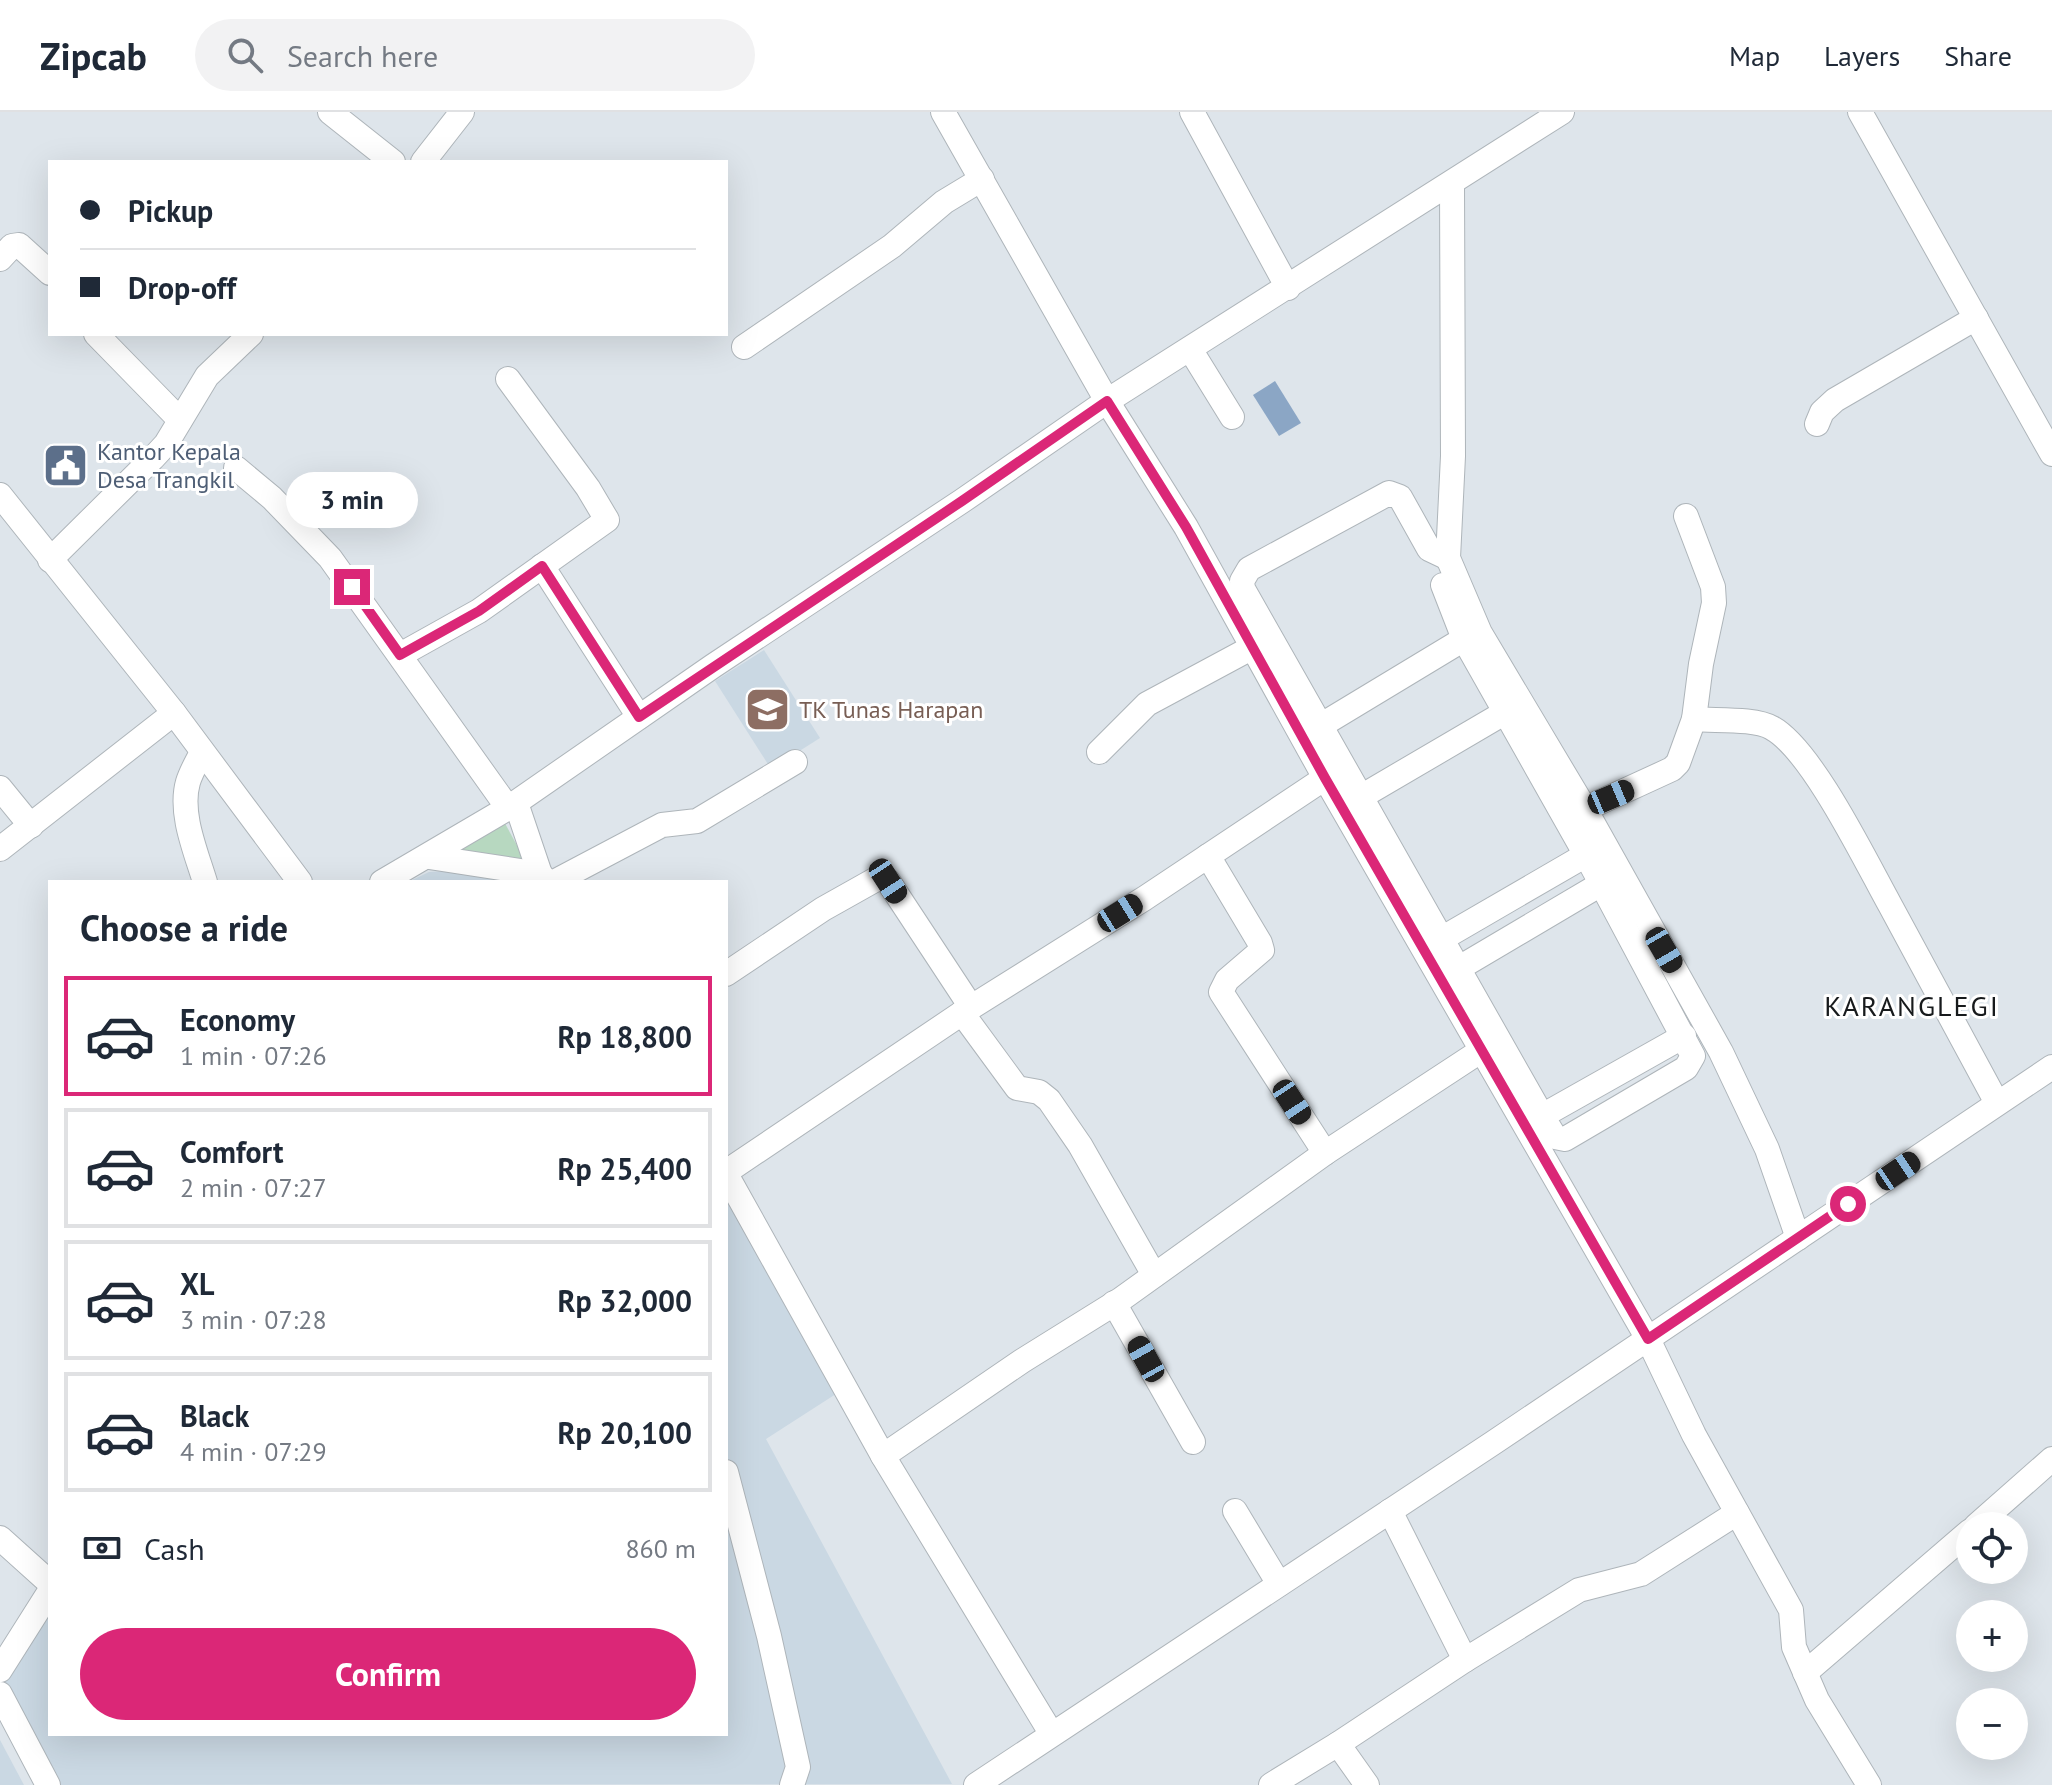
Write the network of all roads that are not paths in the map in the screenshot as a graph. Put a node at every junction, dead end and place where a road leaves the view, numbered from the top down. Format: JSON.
{"nodes":[{"id":1,"x":330,"y":112,"type":"edge"},
{"id":2,"x":462,"y":112,"type":"edge"},
{"id":3,"x":943,"y":112,"type":"edge"},
{"id":4,"x":1192,"y":112,"type":"edge"},
{"id":5,"x":1562,"y":112,"type":"edge"},
{"id":6,"x":1860,"y":112,"type":"edge"},
{"id":7,"x":390,"y":160,"type":"edge"},
{"id":8,"x":425,"y":160,"type":"edge"},
{"id":9,"x":982,"y":179,"type":"junction"},
{"id":10,"x":1452,"y":184,"type":"junction"},
{"id":11,"x":0,"y":259,"type":"edge"},
{"id":12,"x":48,"y":271,"type":"edge"},
{"id":13,"x":1288,"y":288,"type":"junction"},
{"id":14,"x":1976,"y":318,"type":"junction"},
{"id":15,"x":98,"y":336,"type":"edge"},
{"id":16,"x":249,"y":336,"type":"edge"},
{"id":17,"x":744,"y":347,"type":"dead end"},
{"id":18,"x":1190,"y":349,"type":"junction"},
{"id":19,"x":508,"y":379,"type":"dead end"},
{"id":20,"x":1107,"y":401,"type":"junction"},
{"id":21,"x":1232,"y":417,"type":"dead end"},
{"id":22,"x":180,"y":420,"type":"junction"},
{"id":23,"x":1817,"y":424,"type":"dead end"},
{"id":24,"x":2052,"y":454,"type":"edge"},
{"id":25,"x":236,"y":468,"type":"dead end"},
{"id":26,"x":0,"y":495,"type":"edge"},
{"id":27,"x":1686,"y":516,"type":"dead end"},
{"id":28,"x":1439,"y":554,"type":"junction"},
{"id":29,"x":50,"y":560,"type":"junction"},
{"id":30,"x":542,"y":566,"type":"junction"},
{"id":31,"x":1464,"y":639,"type":"junction"},
{"id":32,"x":1253,"y":647,"type":"junction"},
{"id":33,"x":400,"y":655,"type":"junction"},
{"id":34,"x":174,"y":713,"type":"junction"},
{"id":35,"x":1504,"y":713,"type":"junction"},
{"id":36,"x":639,"y":717,"type":"junction"},
{"id":37,"x":1694,"y":719,"type":"junction"},
{"id":38,"x":1320,"y":726,"type":"junction"},
{"id":39,"x":202,"y":752,"type":"junction"},
{"id":40,"x":1099,"y":752,"type":"dead end"},
{"id":41,"x":795,"y":762,"type":"dead end"},
{"id":42,"x":1325,"y":778,"type":"junction"},
{"id":43,"x":0,"y":788,"type":"edge"},
{"id":44,"x":1359,"y":798,"type":"junction"},
{"id":45,"x":512,"y":805,"type":"junction"},
{"id":46,"x":1585,"y":809,"type":"junction"},
{"id":47,"x":31,"y":826,"type":"junction"},
{"id":48,"x":0,"y":849,"type":"edge"},
{"id":49,"x":1586,"y":855,"type":"junction"},
{"id":50,"x":1208,"y":856,"type":"junction"},
{"id":51,"x":429,"y":857,"type":"junction"},
{"id":52,"x":547,"y":879,"type":"edge"},
{"id":53,"x":204,"y":880,"type":"edge"},
{"id":54,"x":298,"y":880,"type":"edge"},
{"id":55,"x":386,"y":880,"type":"edge"},
{"id":56,"x":1601,"y":884,"type":"junction"},
{"id":57,"x":1443,"y":938,"type":"junction"},
{"id":58,"x":1459,"y":968,"type":"junction"},
{"id":59,"x":728,"y":973,"type":"edge"},
{"id":60,"x":966,"y":1010,"type":"junction"},
{"id":61,"x":1482,"y":1050,"type":"junction"},
{"id":62,"x":2052,"y":1067,"type":"edge"},
{"id":63,"x":1997,"y":1103,"type":"junction"},
{"id":64,"x":1325,"y":1153,"type":"junction"},
{"id":65,"x":728,"y":1172,"type":"edge"},
{"id":66,"x":728,"y":1177,"type":"edge"},
{"id":67,"x":1798,"y":1238,"type":"junction"},
{"id":68,"x":1154,"y":1275,"type":"junction"},
{"id":69,"x":1114,"y":1303,"type":"junction"},
{"id":70,"x":1648,"y":1339,"type":"junction"},
{"id":71,"x":1193,"y":1442,"type":"dead end"},
{"id":72,"x":883,"y":1456,"type":"junction"},
{"id":73,"x":2052,"y":1459,"type":"edge"},
{"id":74,"x":728,"y":1480,"type":"edge"},
{"id":75,"x":1235,"y":1511,"type":"dead end"},
{"id":76,"x":1390,"y":1511,"type":"junction"},
{"id":77,"x":1992,"y":1512,"type":"edge"},
{"id":78,"x":1737,"y":1513,"type":"junction"},
{"id":79,"x":0,"y":1538,"type":"edge"},
{"id":80,"x":1956,"y":1543,"type":"edge"},
{"id":81,"x":48,"y":1581,"type":"edge"},
{"id":82,"x":1279,"y":1584,"type":"junction"},
{"id":83,"x":48,"y":1594,"type":"edge"},
{"id":84,"x":1465,"y":1660,"type":"junction"},
{"id":85,"x":0,"y":1670,"type":"edge"},
{"id":86,"x":1805,"y":1673,"type":"junction"},
{"id":87,"x":0,"y":1694,"type":"edge"},
{"id":88,"x":1051,"y":1733,"type":"junction"},
{"id":89,"x":1338,"y":1744,"type":"junction"},
{"id":90,"x":985,"y":1783,"type":"edge"},
{"id":91,"x":48,"y":1785,"type":"edge"},
{"id":92,"x":792,"y":1785,"type":"edge"},
{"id":93,"x":1271,"y":1785,"type":"edge"},
{"id":94,"x":1367,"y":1785,"type":"edge"},
{"id":95,"x":1869,"y":1785,"type":"edge"}],
"edges":[{"from":1,"to":7,"type":"street"},
{"from":2,"to":8,"type":"street"},
{"from":3,"to":9,"type":"street"},
{"from":4,"to":13,"type":"street"},
{"from":5,"to":10,"type":"street"},
{"from":6,"to":14,"type":"street"},
{"from":9,"to":17,"type":"street"},
{"from":9,"to":20,"type":"street"},
{"from":10,"to":13,"type":"street"},
{"from":10,"to":28,"type":"street"},
{"from":11,"to":12,"type":"street"},
{"from":13,"to":18,"type":"street"},
{"from":14,"to":23,"type":"street"},
{"from":14,"to":24,"type":"street"},
{"from":15,"to":22,"type":"street"},
{"from":16,"to":22,"type":"street"},
{"from":18,"to":20,"type":"street"},
{"from":18,"to":21,"type":"street"},
{"from":19,"to":30,"type":"street"},
{"from":20,"to":32,"type":"street"},
{"from":20,"to":36,"type":"street"},
{"from":22,"to":29,"type":"street"},
{"from":25,"to":33,"type":"street"},
{"from":26,"to":29,"type":"street"},
{"from":27,"to":37,"type":"street"},
{"from":28,"to":31,"type":"street"},
{"from":28,"to":38,"type":"street"},
{"from":28,"to":46,"type":"street"},
{"from":29,"to":34,"type":"street"},
{"from":30,"to":33,"type":"street"},
{"from":30,"to":36,"type":"street"},
{"from":31,"to":35,"type":"street"},
{"from":31,"to":38,"type":"street"},
{"from":32,"to":40,"type":"street"},
{"from":32,"to":42,"type":"street"},
{"from":33,"to":45,"type":"street"},
{"from":34,"to":39,"type":"street"},
{"from":34,"to":47,"type":"street"},
{"from":35,"to":44,"type":"street"},
{"from":35,"to":49,"type":"street"},
{"from":36,"to":45,"type":"street"},
{"from":37,"to":46,"type":"street"},
{"from":37,"to":63,"type":"street"},
{"from":38,"to":44,"type":"street"},
{"from":39,"to":53,"type":"street"},
{"from":39,"to":54,"type":"street"},
{"from":41,"to":52,"type":"street"},
{"from":42,"to":50,"type":"street"},
{"from":42,"to":61,"type":"street"},
{"from":43,"to":47,"type":"street"},
{"from":44,"to":57,"type":"street"},
{"from":45,"to":51,"type":"street"},
{"from":45,"to":52,"type":"street"},
{"from":46,"to":67,"type":"street"},
{"from":47,"to":48,"type":"street"},
{"from":49,"to":56,"type":"street"},
{"from":49,"to":57,"type":"street"},
{"from":50,"to":60,"type":"street"},
{"from":50,"to":64,"type":"street"},
{"from":51,"to":52,"type":"street"},
{"from":51,"to":55,"type":"street"},
{"from":56,"to":58,"type":"street"},
{"from":56,"to":58,"type":"street"},
{"from":57,"to":58,"type":"street"},
{"from":59,"to":60,"type":"street"},
{"from":60,"to":65,"type":"street"},
{"from":60,"to":68,"type":"street"},
{"from":61,"to":64,"type":"street"},
{"from":61,"to":70,"type":"street"},
{"from":62,"to":63,"type":"street"},
{"from":63,"to":67,"type":"street"},
{"from":64,"to":68,"type":"street"},
{"from":66,"to":72,"type":"street"},
{"from":67,"to":70,"type":"street"},
{"from":68,"to":69,"type":"street"},
{"from":69,"to":71,"type":"street"},
{"from":69,"to":72,"type":"street"},
{"from":70,"to":76,"type":"street"},
{"from":70,"to":78,"type":"street"},
{"from":72,"to":88,"type":"street"},
{"from":73,"to":77,"type":"street"},
{"from":74,"to":92,"type":"street"},
{"from":75,"to":82,"type":"street"},
{"from":76,"to":82,"type":"street"},
{"from":76,"to":84,"type":"street"},
{"from":78,"to":84,"type":"street"},
{"from":78,"to":86,"type":"street"},
{"from":79,"to":81,"type":"street"},
{"from":80,"to":86,"type":"street"},
{"from":82,"to":88,"type":"street"},
{"from":83,"to":85,"type":"street"},
{"from":84,"to":89,"type":"street"},
{"from":86,"to":95,"type":"street"},
{"from":87,"to":91,"type":"street"},
{"from":88,"to":90,"type":"street"},
{"from":89,"to":93,"type":"street"},
{"from":89,"to":94,"type":"street"}]}
